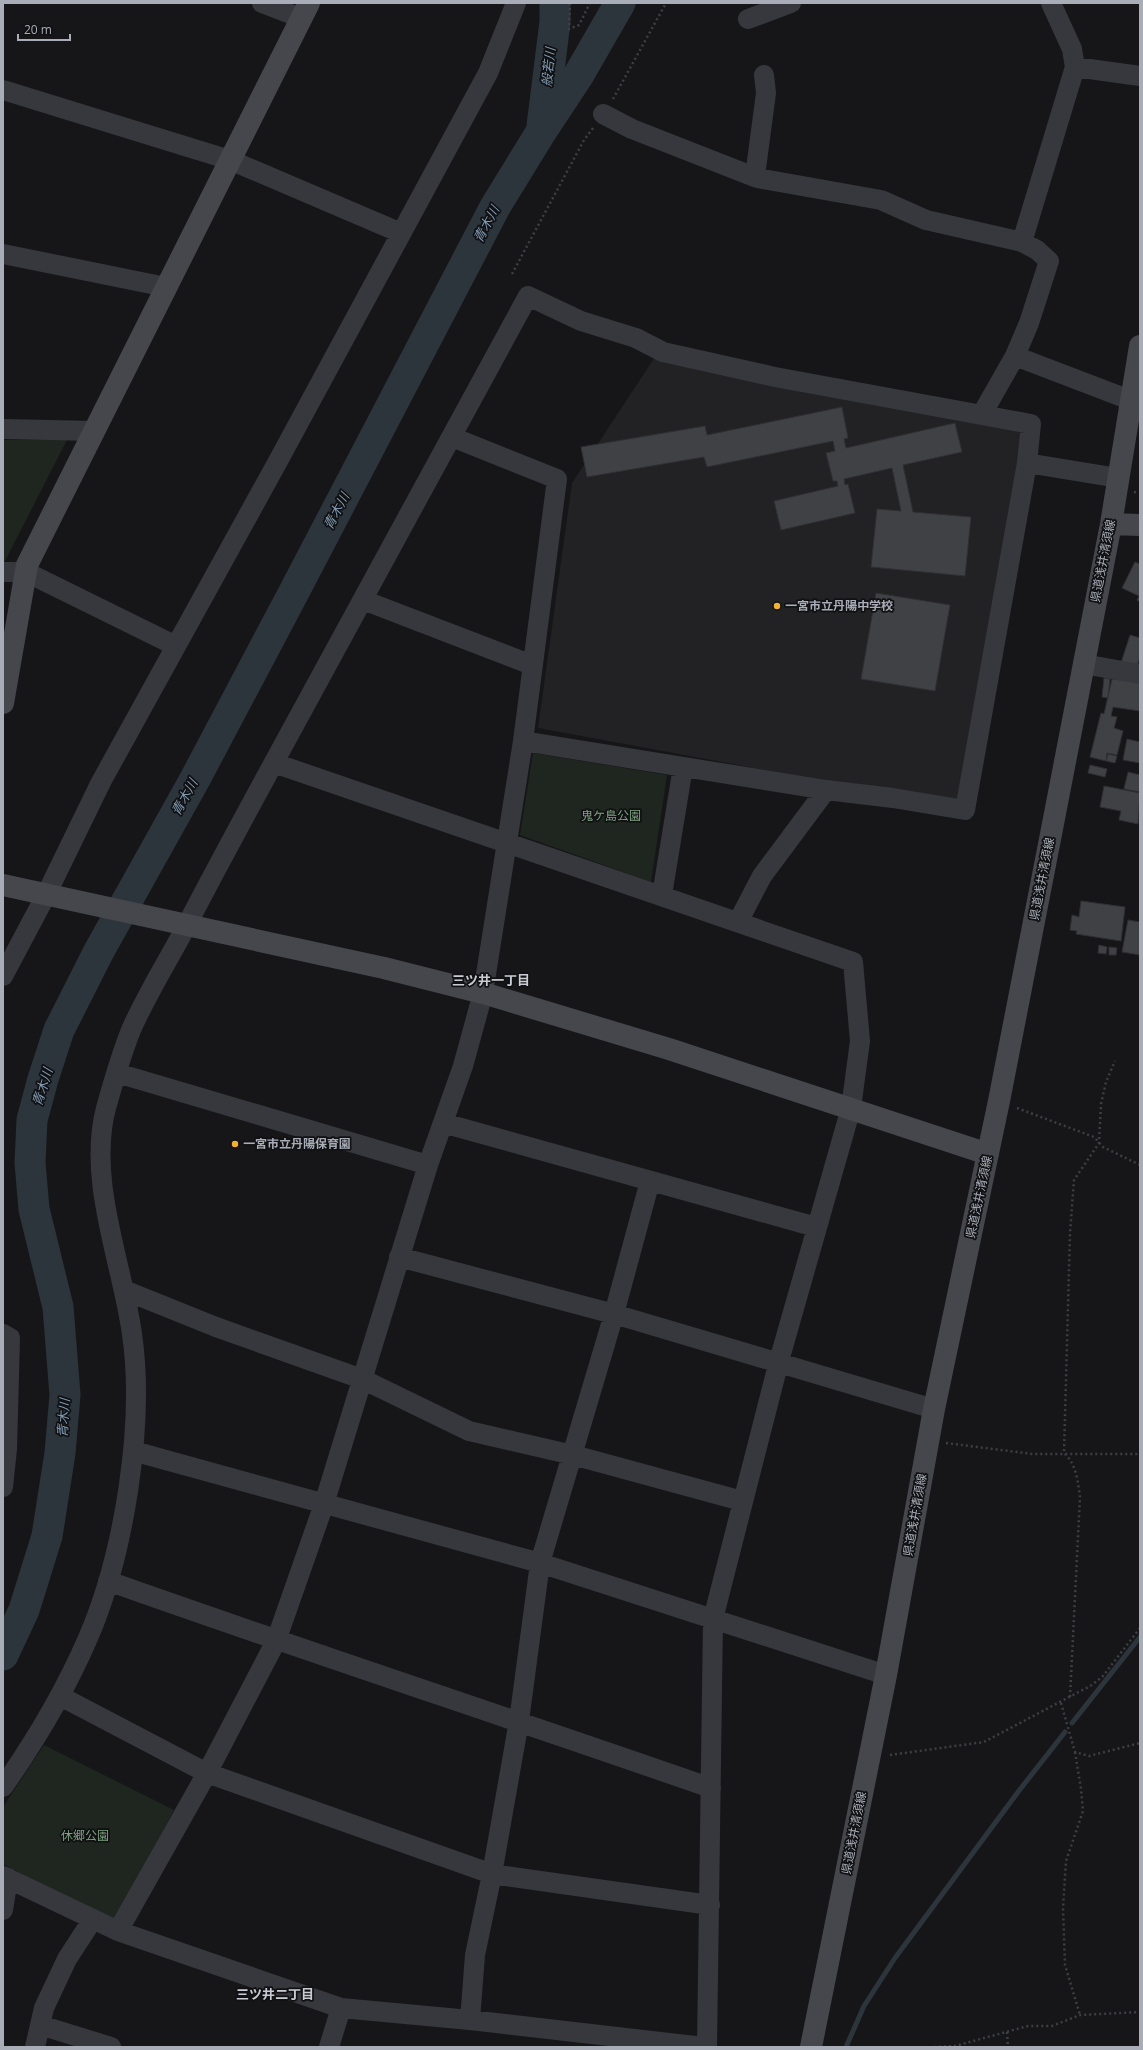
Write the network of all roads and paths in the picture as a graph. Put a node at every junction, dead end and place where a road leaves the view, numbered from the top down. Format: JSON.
{"nodes":[{"id":1,"x":262,"y":3,"type":"edge"},
{"id":2,"x":516,"y":3,"type":"edge"},
{"id":3,"x":570,"y":3,"type":"edge"},
{"id":4,"x":590,"y":3,"type":"edge"},
{"id":5,"x":666,"y":3,"type":"edge"},
{"id":6,"x":791,"y":3,"type":"edge"},
{"id":7,"x":1051,"y":3,"type":"edge"},
{"id":8,"x":305,"y":10,"type":"edge"},
{"id":9,"x":748,"y":19,"type":"dead end"},
{"id":10,"x":1075,"y":67,"type":"junction"},
{"id":11,"x":764,"y":75,"type":"dead end"},
{"id":12,"x":1140,"y":76,"type":"edge"},
{"id":13,"x":3,"y":90,"type":"edge"},
{"id":14,"x":604,"y":114,"type":"junction"},
{"id":15,"x":230,"y":160,"type":"junction"},
{"id":16,"x":755,"y":176,"type":"junction"},
{"id":17,"x":401,"y":233,"type":"junction"},
{"id":18,"x":1022,"y":242,"type":"junction"},
{"id":19,"x":3,"y":254,"type":"edge"},
{"id":20,"x":512,"y":274,"type":"dead end"},
{"id":21,"x":166,"y":287,"type":"junction"},
{"id":22,"x":1140,"y":346,"type":"edge"},
{"id":23,"x":1015,"y":356,"type":"junction"},
{"id":24,"x":1133,"y":401,"type":"edge"},
{"id":25,"x":982,"y":414,"type":"junction"},
{"id":26,"x":3,"y":429,"type":"edge"},
{"id":27,"x":95,"y":431,"type":"junction"},
{"id":28,"x":452,"y":437,"type":"junction"},
{"id":29,"x":1027,"y":463,"type":"junction"},
{"id":30,"x":1118,"y":478,"type":"junction"},
{"id":31,"x":1111,"y":524,"type":"junction"},
{"id":32,"x":1140,"y":525,"type":"edge"},
{"id":33,"x":3,"y":572,"type":"edge"},
{"id":34,"x":26,"y":572,"type":"junction"},
{"id":35,"x":363,"y":600,"type":"junction"},
{"id":36,"x":176,"y":646,"type":"junction"},
{"id":37,"x":1083,"y":664,"type":"junction"},
{"id":38,"x":532,"y":666,"type":"junction"},
{"id":39,"x":1140,"y":674,"type":"edge"},
{"id":40,"x":3,"y":703,"type":"edge"},
{"id":41,"x":523,"y":741,"type":"junction"},
{"id":42,"x":274,"y":763,"type":"junction"},
{"id":43,"x":683,"y":767,"type":"junction"},
{"id":44,"x":826,"y":790,"type":"junction"},
{"id":45,"x":507,"y":843,"type":"junction"},
{"id":46,"x":3,"y":885,"type":"edge"},
{"id":47,"x":662,"y":895,"type":"junction"},
{"id":48,"x":54,"y":896,"type":"junction"},
{"id":49,"x":738,"y":922,"type":"junction"},
{"id":50,"x":176,"y":924,"type":"junction"},
{"id":51,"x":3,"y":976,"type":"edge"},
{"id":52,"x":483,"y":993,"type":"junction"},
{"id":53,"x":1115,"y":1061,"type":"dead end"},
{"id":54,"x":117,"y":1073,"type":"junction"},
{"id":55,"x":999,"y":1101,"type":"junction"},
{"id":56,"x":851,"y":1108,"type":"junction"},
{"id":57,"x":444,"y":1123,"type":"junction"},
{"id":58,"x":1099,"y":1143,"type":"junction"},
{"id":59,"x":988,"y":1154,"type":"junction"},
{"id":60,"x":428,"y":1165,"type":"junction"},
{"id":61,"x":1140,"y":1165,"type":"edge"},
{"id":62,"x":650,"y":1181,"type":"junction"},
{"id":63,"x":816,"y":1227,"type":"junction"},
{"id":64,"x":399,"y":1257,"type":"junction"},
{"id":65,"x":124,"y":1290,"type":"junction"},
{"id":66,"x":614,"y":1314,"type":"junction"},
{"id":67,"x":3,"y":1334,"type":"edge"},
{"id":68,"x":779,"y":1361,"type":"junction"},
{"id":69,"x":362,"y":1379,"type":"junction"},
{"id":70,"x":934,"y":1409,"type":"junction"},
{"id":71,"x":928,"y":1440,"type":"junction"},
{"id":72,"x":133,"y":1451,"type":"junction"},
{"id":73,"x":1064,"y":1453,"type":"junction"},
{"id":74,"x":573,"y":1454,"type":"junction"},
{"id":75,"x":1140,"y":1454,"type":"edge"},
{"id":76,"x":3,"y":1487,"type":"edge"},
{"id":77,"x":742,"y":1501,"type":"junction"},
{"id":78,"x":324,"y":1504,"type":"junction"},
{"id":79,"x":540,"y":1563,"type":"junction"},
{"id":80,"x":108,"y":1581,"type":"junction"},
{"id":81,"x":713,"y":1618,"type":"junction"},
{"id":82,"x":1140,"y":1628,"type":"edge"},
{"id":83,"x":276,"y":1640,"type":"junction"},
{"id":84,"x":886,"y":1675,"type":"junction"},
{"id":85,"x":60,"y":1696,"type":"junction"},
{"id":86,"x":1070,"y":1697,"type":"junction"},
{"id":87,"x":1060,"y":1702,"type":"junction"},
{"id":88,"x":519,"y":1721,"type":"junction"},
{"id":89,"x":1140,"y":1743,"type":"edge"},
{"id":90,"x":1075,"y":1752,"type":"junction"},
{"id":91,"x":869,"y":1757,"type":"junction"},
{"id":92,"x":207,"y":1773,"type":"junction"},
{"id":93,"x":3,"y":1787,"type":"edge"},
{"id":94,"x":711,"y":1788,"type":"junction"},
{"id":95,"x":492,"y":1874,"type":"junction"},
{"id":96,"x":5,"y":1877,"type":"edge"},
{"id":97,"x":710,"y":1905,"type":"junction"},
{"id":98,"x":3,"y":1910,"type":"edge"},
{"id":99,"x":93,"y":1919,"type":"junction"},
{"id":100,"x":118,"y":1931,"type":"junction"},
{"id":101,"x":341,"y":2008,"type":"junction"},
{"id":102,"x":1140,"y":2012,"type":"edge"},
{"id":103,"x":1080,"y":2015,"type":"junction"},
{"id":104,"x":470,"y":2020,"type":"junction"},
{"id":105,"x":40,"y":2025,"type":"junction"},
{"id":106,"x":1007,"y":2032,"type":"junction"},
{"id":107,"x":35,"y":2047,"type":"edge"},
{"id":108,"x":111,"y":2047,"type":"edge"},
{"id":109,"x":329,"y":2047,"type":"edge"},
{"id":110,"x":704,"y":2047,"type":"edge"},
{"id":111,"x":707,"y":2047,"type":"edge"},
{"id":112,"x":811,"y":2047,"type":"edge"},
{"id":113,"x":934,"y":2047,"type":"edge"},
{"id":114,"x":1008,"y":2047,"type":"edge"}],
"edges":[{"from":1,"to":8,"type":"street"},
{"from":2,"to":17,"type":"street"},
{"from":3,"to":4,"type":"path"},
{"from":5,"to":14,"type":"path"},
{"from":6,"to":9,"type":"street"},
{"from":7,"to":10,"type":"street"},
{"from":8,"to":15,"type":"main road"},
{"from":10,"to":12,"type":"street"},
{"from":10,"to":18,"type":"street"},
{"from":11,"to":16,"type":"street"},
{"from":13,"to":15,"type":"street"},
{"from":14,"to":16,"type":"street"},
{"from":14,"to":20,"type":"path"},
{"from":15,"to":17,"type":"street"},
{"from":15,"to":21,"type":"main road"},
{"from":16,"to":18,"type":"street"},
{"from":17,"to":36,"type":"street"},
{"from":18,"to":23,"type":"street"},
{"from":19,"to":21,"type":"street"},
{"from":21,"to":27,"type":"main road"},
{"from":22,"to":24,"type":"main road","name":"県道浅井清須線"},
{"from":23,"to":24,"type":"street"},
{"from":23,"to":25,"type":"street"},
{"from":24,"to":30,"type":"main road","name":"県道浅井清須線"},
{"from":25,"to":28,"type":"street"},
{"from":25,"to":29,"type":"street"},
{"from":26,"to":27,"type":"street"},
{"from":27,"to":34,"type":"main road"},
{"from":28,"to":35,"type":"street"},
{"from":28,"to":38,"type":"street"},
{"from":29,"to":30,"type":"street"},
{"from":29,"to":44,"type":"street"},
{"from":30,"to":31,"type":"main road","name":"県道浅井清須線"},
{"from":31,"to":32,"type":"main road"},
{"from":31,"to":37,"type":"main road","name":"県道浅井清須線"},
{"from":33,"to":34,"type":"street"},
{"from":34,"to":36,"type":"street"},
{"from":34,"to":40,"type":"main road"},
{"from":35,"to":38,"type":"street"},
{"from":35,"to":42,"type":"street"},
{"from":36,"to":48,"type":"street"},
{"from":37,"to":39,"type":"street"},
{"from":37,"to":55,"type":"main road","name":"県道浅井清須線"},
{"from":38,"to":41,"type":"street"},
{"from":41,"to":43,"type":"street"},
{"from":41,"to":45,"type":"street"},
{"from":42,"to":45,"type":"street"},
{"from":42,"to":50,"type":"street"},
{"from":43,"to":44,"type":"street"},
{"from":43,"to":47,"type":"street"},
{"from":44,"to":49,"type":"street"},
{"from":45,"to":47,"type":"street"},
{"from":45,"to":52,"type":"street"},
{"from":46,"to":48,"type":"main road"},
{"from":47,"to":49,"type":"street"},
{"from":48,"to":50,"type":"main road"},
{"from":48,"to":51,"type":"street"},
{"from":49,"to":56,"type":"street"},
{"from":50,"to":52,"type":"main road"},
{"from":50,"to":54,"type":"street"},
{"from":52,"to":56,"type":"main road"},
{"from":52,"to":57,"type":"street"},
{"from":53,"to":58,"type":"path"},
{"from":54,"to":60,"type":"street"},
{"from":54,"to":65,"type":"street"},
{"from":55,"to":58,"type":"path"},
{"from":55,"to":59,"type":"main road","name":"県道浅井清須線"},
{"from":56,"to":59,"type":"main road"},
{"from":56,"to":63,"type":"street"},
{"from":57,"to":60,"type":"street"},
{"from":57,"to":62,"type":"street"},
{"from":58,"to":61,"type":"path"},
{"from":58,"to":73,"type":"path"},
{"from":59,"to":70,"type":"main road","name":"県道浅井清須線"},
{"from":60,"to":64,"type":"street"},
{"from":62,"to":63,"type":"street"},
{"from":62,"to":66,"type":"street"},
{"from":63,"to":68,"type":"street"},
{"from":64,"to":66,"type":"street"},
{"from":64,"to":69,"type":"street"},
{"from":65,"to":69,"type":"street"},
{"from":65,"to":72,"type":"street"},
{"from":66,"to":68,"type":"street"},
{"from":66,"to":74,"type":"street"},
{"from":67,"to":76,"type":"street"},
{"from":68,"to":70,"type":"street"},
{"from":68,"to":77,"type":"street"},
{"from":69,"to":74,"type":"street"},
{"from":69,"to":78,"type":"street"},
{"from":70,"to":71,"type":"main road","name":"県道浅井清須線"},
{"from":71,"to":73,"type":"path"},
{"from":71,"to":84,"type":"main road","name":"県道浅井清須線"},
{"from":72,"to":78,"type":"street"},
{"from":72,"to":80,"type":"street"},
{"from":73,"to":75,"type":"path"},
{"from":73,"to":86,"type":"path"},
{"from":74,"to":77,"type":"street"},
{"from":74,"to":79,"type":"street"},
{"from":77,"to":81,"type":"street"},
{"from":78,"to":79,"type":"street"},
{"from":78,"to":83,"type":"street"},
{"from":79,"to":81,"type":"street"},
{"from":79,"to":88,"type":"street"},
{"from":80,"to":83,"type":"street"},
{"from":80,"to":85,"type":"street"},
{"from":81,"to":84,"type":"street"},
{"from":81,"to":94,"type":"street"},
{"from":82,"to":86,"type":"path"},
{"from":83,"to":88,"type":"street"},
{"from":83,"to":92,"type":"street"},
{"from":84,"to":91,"type":"main road","name":"県道浅井清須線"},
{"from":85,"to":92,"type":"street"},
{"from":85,"to":93,"type":"street"},
{"from":86,"to":87,"type":"path"},
{"from":87,"to":90,"type":"path"},
{"from":87,"to":91,"type":"path"},
{"from":88,"to":94,"type":"street"},
{"from":88,"to":95,"type":"street"},
{"from":89,"to":90,"type":"path"},
{"from":90,"to":103,"type":"path"},
{"from":91,"to":112,"type":"main road","name":"県道浅井清須線"},
{"from":92,"to":95,"type":"street"},
{"from":92,"to":100,"type":"street"},
{"from":94,"to":97,"type":"street"},
{"from":95,"to":97,"type":"street"},
{"from":95,"to":104,"type":"street"},
{"from":96,"to":98,"type":"street"},
{"from":96,"to":99,"type":"street"},
{"from":97,"to":111,"type":"street"},
{"from":99,"to":100,"type":"street"},
{"from":99,"to":105,"type":"street"},
{"from":100,"to":101,"type":"street"},
{"from":101,"to":104,"type":"street"},
{"from":101,"to":109,"type":"street"},
{"from":102,"to":103,"type":"path"},
{"from":103,"to":106,"type":"path"},
{"from":104,"to":110,"type":"street"},
{"from":105,"to":107,"type":"street"},
{"from":105,"to":108,"type":"street"},
{"from":106,"to":113,"type":"path"},
{"from":106,"to":114,"type":"path"}]}
